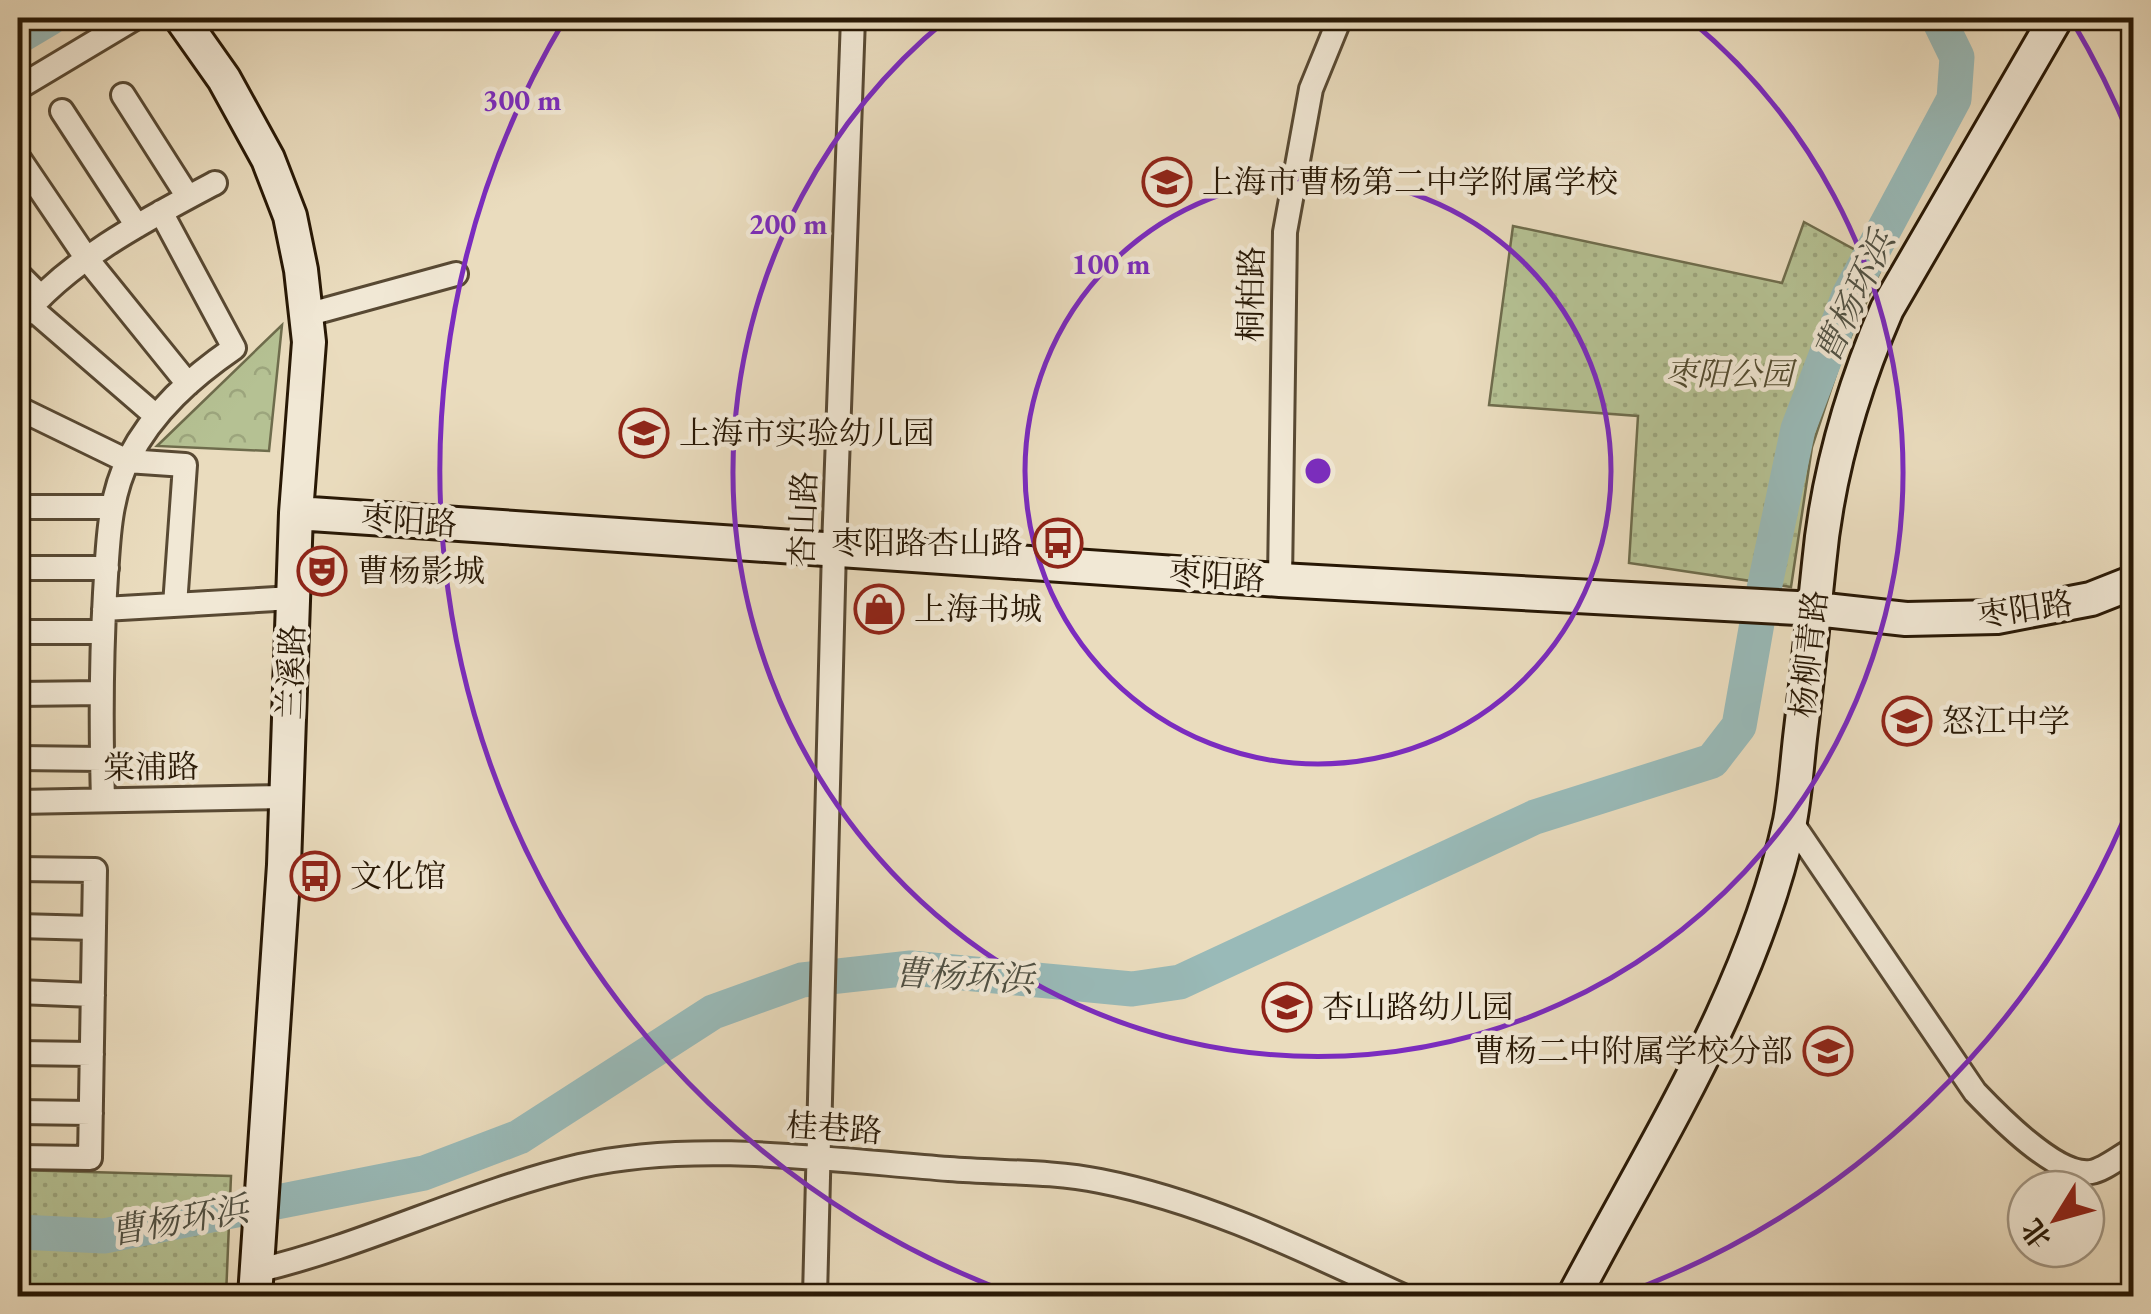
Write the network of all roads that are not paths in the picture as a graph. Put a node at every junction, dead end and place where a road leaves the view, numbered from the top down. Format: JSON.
{"nodes":[{"id":1,"x":135,"y":18,"type":"edge"},
{"id":2,"x":181,"y":18,"type":"edge"},
{"id":3,"x":853,"y":18,"type":"edge"},
{"id":4,"x":1340,"y":18,"type":"edge"},
{"id":5,"x":2056,"y":18,"type":"edge"},
{"id":6,"x":18,"y":88,"type":"edge"},
{"id":7,"x":123,"y":95,"type":"dead end"},
{"id":8,"x":62,"y":112,"type":"dead end"},
{"id":9,"x":18,"y":156,"type":"edge"},
{"id":10,"x":215,"y":183,"type":"dead end"},
{"id":11,"x":188,"y":197,"type":"junction"},
{"id":12,"x":161,"y":212,"type":"junction"},
{"id":13,"x":136,"y":226,"type":"junction"},
{"id":14,"x":87,"y":260,"type":"junction"},
{"id":15,"x":18,"y":274,"type":"edge"},
{"id":16,"x":456,"y":274,"type":"dead end"},
{"id":17,"x":29,"y":309,"type":"edge"},
{"id":18,"x":306,"y":315,"type":"junction"},
{"id":19,"x":188,"y":384,"type":"junction"},
{"id":20,"x":18,"y":408,"type":"edge"},
{"id":21,"x":156,"y":416,"type":"junction"},
{"id":22,"x":128,"y":461,"type":"junction"},
{"id":23,"x":18,"y":507,"type":"edge"},
{"id":24,"x":112,"y":507,"type":"junction"},
{"id":25,"x":296,"y":513,"type":"junction"},
{"id":26,"x":834,"y":548,"type":"junction"},
{"id":27,"x":18,"y":568,"type":"edge"},
{"id":28,"x":107,"y":568,"type":"junction"},
{"id":29,"x":1280,"y":580,"type":"junction"},
{"id":30,"x":2134,"y":582,"type":"edge"},
{"id":31,"x":293,"y":598,"type":"junction"},
{"id":32,"x":174,"y":604,"type":"junction"},
{"id":33,"x":104,"y":608,"type":"junction"},
{"id":34,"x":1816,"y":609,"type":"junction"},
{"id":35,"x":18,"y":632,"type":"edge"},
{"id":36,"x":103,"y":632,"type":"junction"},
{"id":37,"x":18,"y":694,"type":"edge"},
{"id":38,"x":101,"y":694,"type":"junction"},
{"id":39,"x":18,"y":758,"type":"edge"},
{"id":40,"x":102,"y":758,"type":"junction"},
{"id":41,"x":286,"y":797,"type":"junction"},
{"id":42,"x":104,"y":800,"type":"junction"},
{"id":43,"x":18,"y":802,"type":"edge"},
{"id":44,"x":1790,"y":820,"type":"junction"},
{"id":45,"x":18,"y":869,"type":"edge"},
{"id":46,"x":18,"y":926,"type":"edge"},
{"id":47,"x":94,"y":928,"type":"junction"},
{"id":48,"x":18,"y":992,"type":"edge"},
{"id":49,"x":93,"y":996,"type":"junction"},
{"id":50,"x":18,"y":1052,"type":"edge"},
{"id":51,"x":92,"y":1054,"type":"junction"},
{"id":52,"x":18,"y":1112,"type":"edge"},
{"id":53,"x":90,"y":1114,"type":"junction"},
{"id":54,"x":2134,"y":1149,"type":"edge"},
{"id":55,"x":18,"y":1157,"type":"edge"},
{"id":56,"x":821,"y":1158,"type":"junction"},
{"id":57,"x":256,"y":1284,"type":"edge"},
{"id":58,"x":815,"y":1296,"type":"edge"},
{"id":59,"x":1403,"y":1296,"type":"edge"},
{"id":60,"x":1574,"y":1296,"type":"edge"}],
"edges":[{"from":1,"to":6,"type":"street"},
{"from":2,"to":18,"type":"street","name":"兰溪路"},
{"from":3,"to":26,"type":"street","name":"杏山路"},
{"from":4,"to":29,"type":"street","name":"桐柏路"},
{"from":5,"to":34,"type":"street","name":"杨柳青路"},
{"from":7,"to":11,"type":"street"},
{"from":8,"to":13,"type":"street"},
{"from":9,"to":14,"type":"street"},
{"from":10,"to":11,"type":"street"},
{"from":11,"to":12,"type":"street"},
{"from":12,"to":13,"type":"street"},
{"from":12,"to":19,"type":"street"},
{"from":13,"to":14,"type":"street"},
{"from":14,"to":17,"type":"street"},
{"from":14,"to":19,"type":"street"},
{"from":15,"to":17,"type":"street"},
{"from":16,"to":18,"type":"street"},
{"from":17,"to":21,"type":"street"},
{"from":18,"to":25,"type":"street","name":"兰溪路"},
{"from":19,"to":21,"type":"street"},
{"from":20,"to":22,"type":"street"},
{"from":21,"to":22,"type":"street"},
{"from":22,"to":24,"type":"street"},
{"from":22,"to":32,"type":"street"},
{"from":23,"to":24,"type":"street"},
{"from":24,"to":28,"type":"street"},
{"from":25,"to":26,"type":"street","name":"枣阳路"},
{"from":25,"to":31,"type":"street","name":"兰溪路"},
{"from":26,"to":29,"type":"street","name":"枣阳路"},
{"from":26,"to":56,"type":"street","name":"杏山路"},
{"from":27,"to":28,"type":"street"},
{"from":28,"to":33,"type":"street"},
{"from":29,"to":34,"type":"street","name":"枣阳路"},
{"from":30,"to":34,"type":"street","name":"枣阳路"},
{"from":31,"to":32,"type":"street"},
{"from":31,"to":41,"type":"street","name":"兰溪路"},
{"from":32,"to":33,"type":"street"},
{"from":33,"to":36,"type":"street"},
{"from":34,"to":44,"type":"street","name":"杨柳青路"},
{"from":35,"to":36,"type":"street"},
{"from":36,"to":38,"type":"street"},
{"from":37,"to":38,"type":"street"},
{"from":38,"to":40,"type":"street"},
{"from":39,"to":40,"type":"street"},
{"from":40,"to":42,"type":"street"},
{"from":41,"to":42,"type":"street","name":"棠浦路"},
{"from":41,"to":57,"type":"street","name":"兰溪路"},
{"from":42,"to":43,"type":"street","name":"棠浦路"},
{"from":44,"to":54,"type":"street"},
{"from":44,"to":60,"type":"street","name":"杨柳青路"},
{"from":45,"to":47,"type":"street"},
{"from":46,"to":47,"type":"street"},
{"from":47,"to":49,"type":"street"},
{"from":48,"to":49,"type":"street"},
{"from":49,"to":51,"type":"street"},
{"from":50,"to":51,"type":"street"},
{"from":51,"to":53,"type":"street"},
{"from":52,"to":53,"type":"street"},
{"from":53,"to":55,"type":"street"},
{"from":56,"to":57,"type":"street","name":"桂巷路"},
{"from":56,"to":58,"type":"street"},
{"from":56,"to":59,"type":"street","name":"桂巷路"}]}
